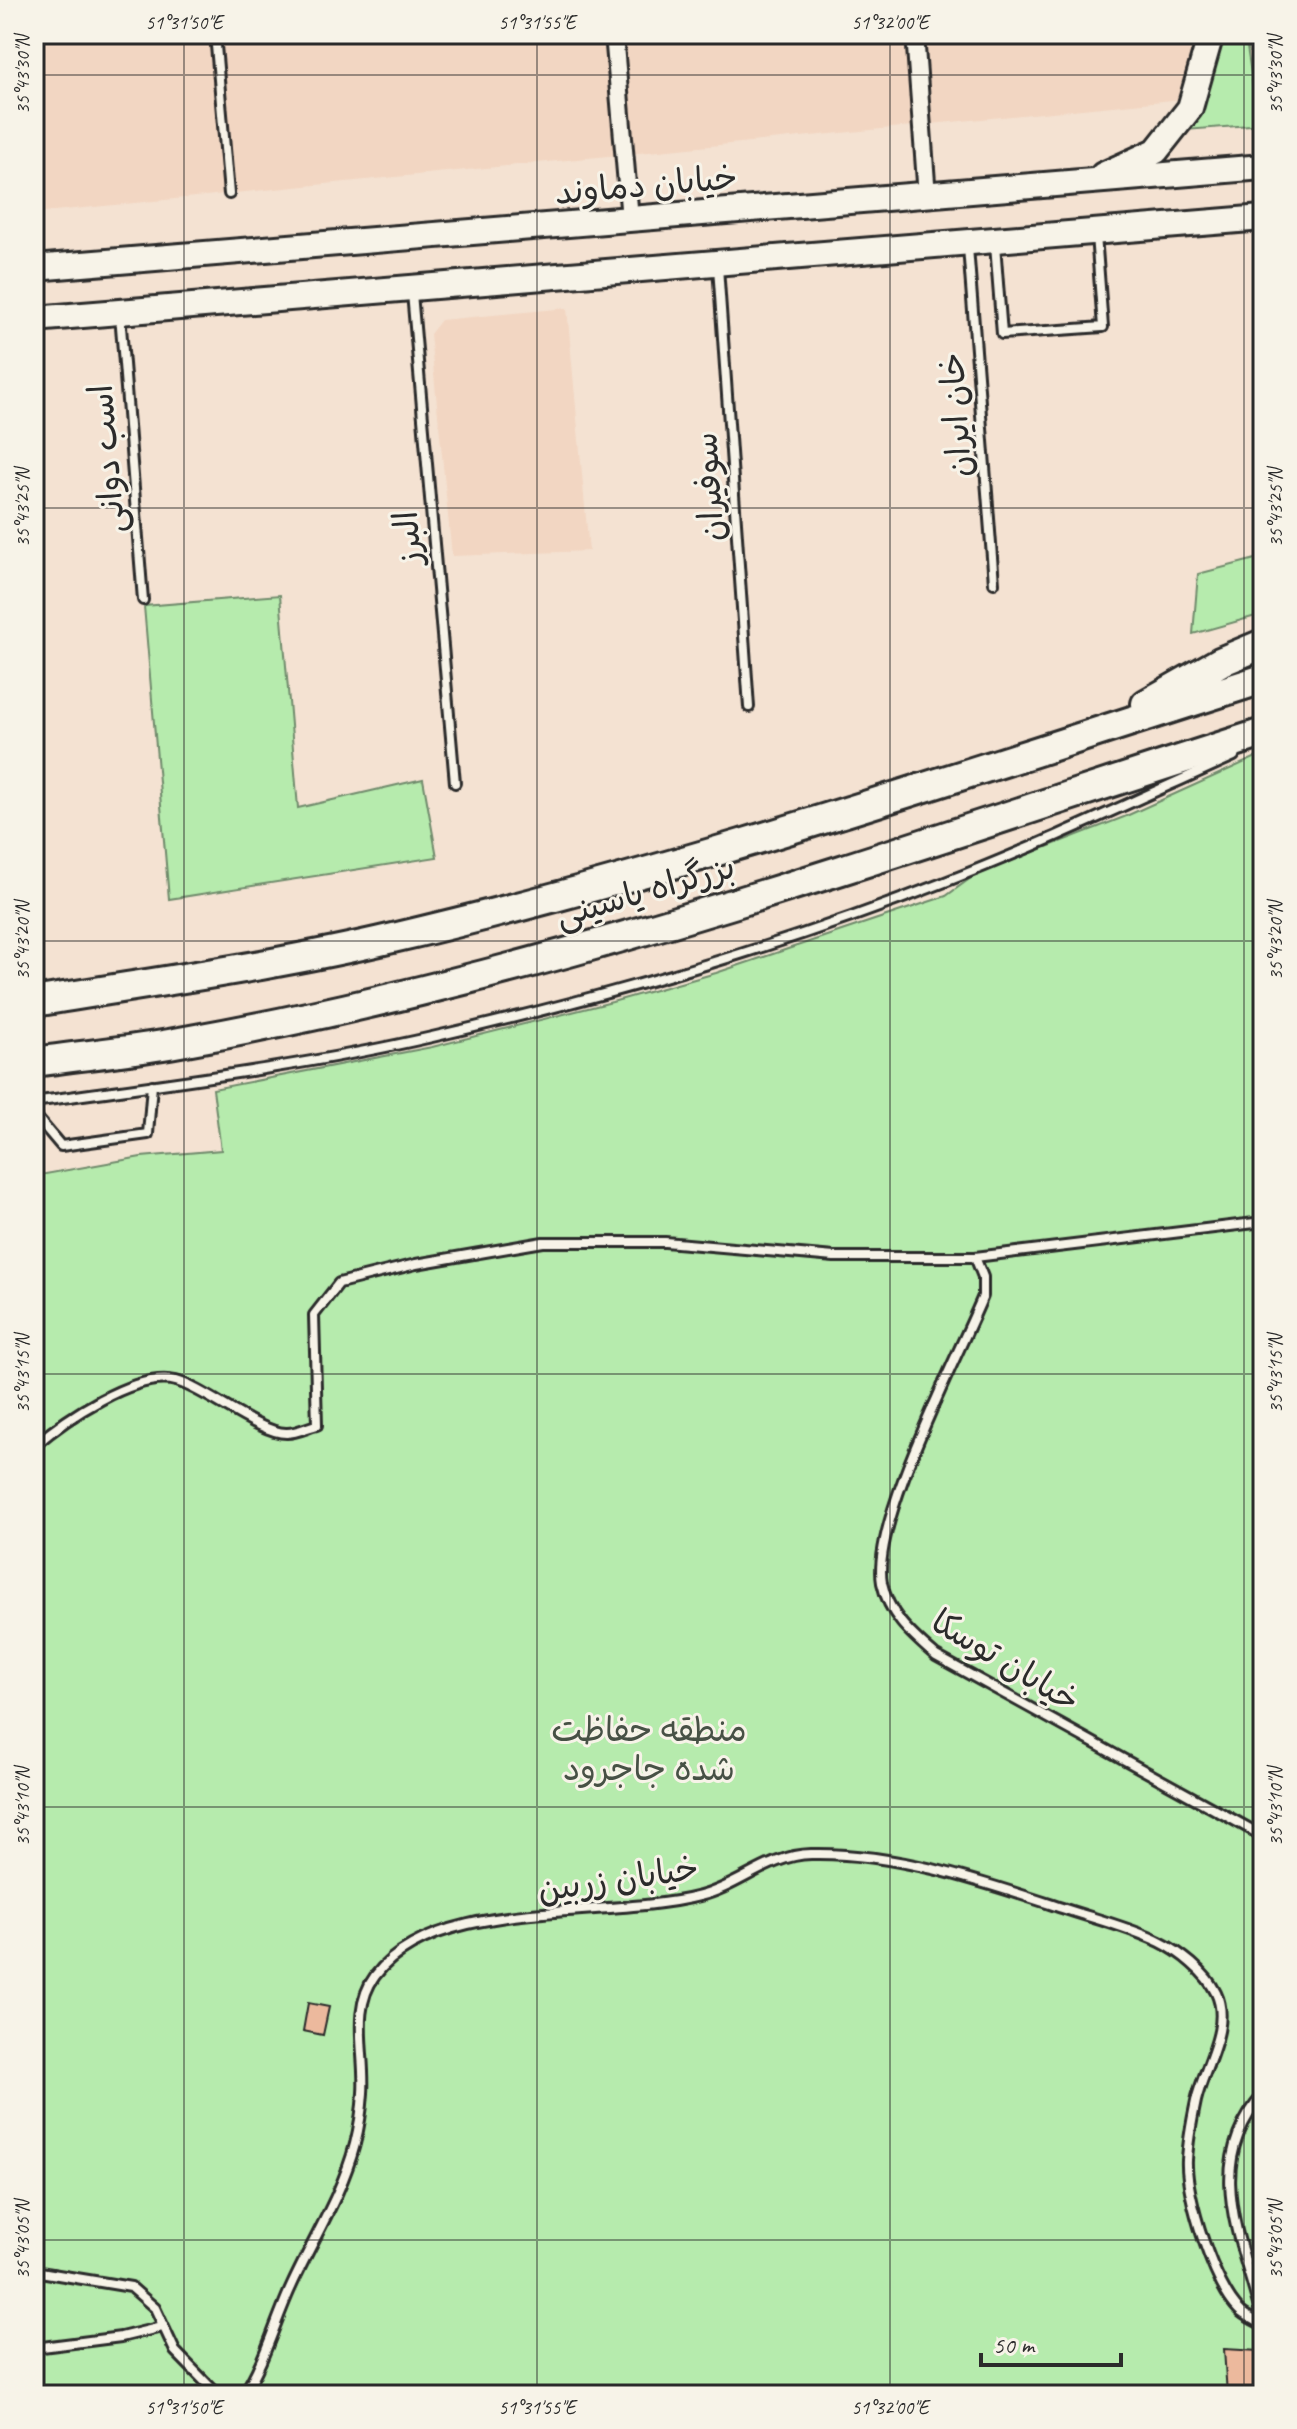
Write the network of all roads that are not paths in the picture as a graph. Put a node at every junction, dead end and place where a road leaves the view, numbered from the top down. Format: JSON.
{"nodes":[{"id":1,"x":215,"y":34,"type":"edge"},
{"id":2,"x":614,"y":34,"type":"edge"},
{"id":3,"x":915,"y":34,"type":"edge"},
{"id":4,"x":1211,"y":34,"type":"edge"},
{"id":5,"x":1263,"y":167,"type":"edge"},
{"id":6,"x":1086,"y":183,"type":"junction"},
{"id":7,"x":229,"y":194,"type":"dead end"},
{"id":8,"x":927,"y":196,"type":"junction"},
{"id":9,"x":1263,"y":218,"type":"edge"},
{"id":10,"x":630,"y":219,"type":"junction"},
{"id":11,"x":1096,"y":231,"type":"junction"},
{"id":12,"x":994,"y":240,"type":"junction"},
{"id":13,"x":968,"y":242,"type":"junction"},
{"id":14,"x":718,"y":263,"type":"junction"},
{"id":15,"x":34,"y":268,"type":"edge"},
{"id":16,"x":412,"y":288,"type":"junction"},
{"id":17,"x":120,"y":313,"type":"junction"},
{"id":18,"x":34,"y":319,"type":"edge"},
{"id":19,"x":994,"y":583,"type":"dead end"},
{"id":20,"x":143,"y":600,"type":"dead end"},
{"id":21,"x":1263,"y":644,"type":"edge"},
{"id":22,"x":1263,"y":679,"type":"edge"},
{"id":23,"x":749,"y":707,"type":"dead end"},
{"id":24,"x":1106,"y":728,"type":"junction"},
{"id":25,"x":1263,"y":733,"type":"edge"},
{"id":26,"x":1263,"y":743,"type":"edge"},
{"id":27,"x":455,"y":783,"type":"dead end"},
{"id":28,"x":34,"y":1002,"type":"edge"},
{"id":29,"x":34,"y":1062,"type":"edge"},
{"id":30,"x":152,"y":1085,"type":"junction"},
{"id":31,"x":34,"y":1102,"type":"edge"},
{"id":32,"x":34,"y":1114,"type":"edge"},
{"id":33,"x":1263,"y":1222,"type":"edge"},
{"id":34,"x":975,"y":1257,"type":"junction"},
{"id":35,"x":34,"y":1446,"type":"edge"},
{"id":36,"x":1263,"y":1836,"type":"edge"},
{"id":37,"x":1263,"y":2095,"type":"edge"},
{"id":38,"x":34,"y":2271,"type":"edge"},
{"id":39,"x":1263,"y":2325,"type":"edge"},
{"id":40,"x":162,"y":2327,"type":"junction"},
{"id":41,"x":34,"y":2348,"type":"edge"},
{"id":42,"x":218,"y":2395,"type":"edge"},
{"id":43,"x":243,"y":2395,"type":"edge"}],
"edges":[{"from":1,"to":7,"type":"lane"},
{"from":2,"to":10,"type":"street"},
{"from":3,"to":8,"type":"street"},
{"from":4,"to":6,"type":"main road"},
{"from":5,"to":6,"type":"main road","name":"خیابان دماوند"},
{"from":6,"to":8,"type":"main road","name":"خیابان دماوند"},
{"from":8,"to":10,"type":"main road","name":"خیابان دماوند"},
{"from":9,"to":11,"type":"main road"},
{"from":10,"to":15,"type":"main road","name":"خیابان دماوند"},
{"from":11,"to":12,"type":"main road"},
{"from":11,"to":12,"type":"lane"},
{"from":12,"to":13,"type":"main road"},
{"from":13,"to":14,"type":"main road"},
{"from":13,"to":19,"type":"lane","name":"خان ایران"},
{"from":14,"to":16,"type":"main road"},
{"from":14,"to":23,"type":"lane","name":"سوفیران"},
{"from":16,"to":17,"type":"main road"},
{"from":16,"to":27,"type":"lane","name":"البرز"},
{"from":17,"to":18,"type":"main road"},
{"from":17,"to":20,"type":"lane","name":"اسب دوانی"},
{"from":21,"to":24,"type":"highway"},
{"from":22,"to":24,"type":"highway","name":"بزرگراه یاسینی"},
{"from":24,"to":28,"type":"highway","name":"بزرگراه یاسینی"},
{"from":25,"to":29,"type":"highway","name":"بزرگراه یاسینی"},
{"from":26,"to":30,"type":"lane"},
{"from":30,"to":31,"type":"lane"},
{"from":30,"to":32,"type":"lane"},
{"from":33,"to":34,"type":"lane"},
{"from":34,"to":35,"type":"lane"},
{"from":34,"to":36,"type":"lane","name":"خیابان توسکا"},
{"from":37,"to":39,"type":"lane"},
{"from":38,"to":40,"type":"lane"},
{"from":39,"to":43,"type":"lane","name":"خیابان زربین"},
{"from":40,"to":41,"type":"lane"},
{"from":40,"to":42,"type":"lane"}]}
